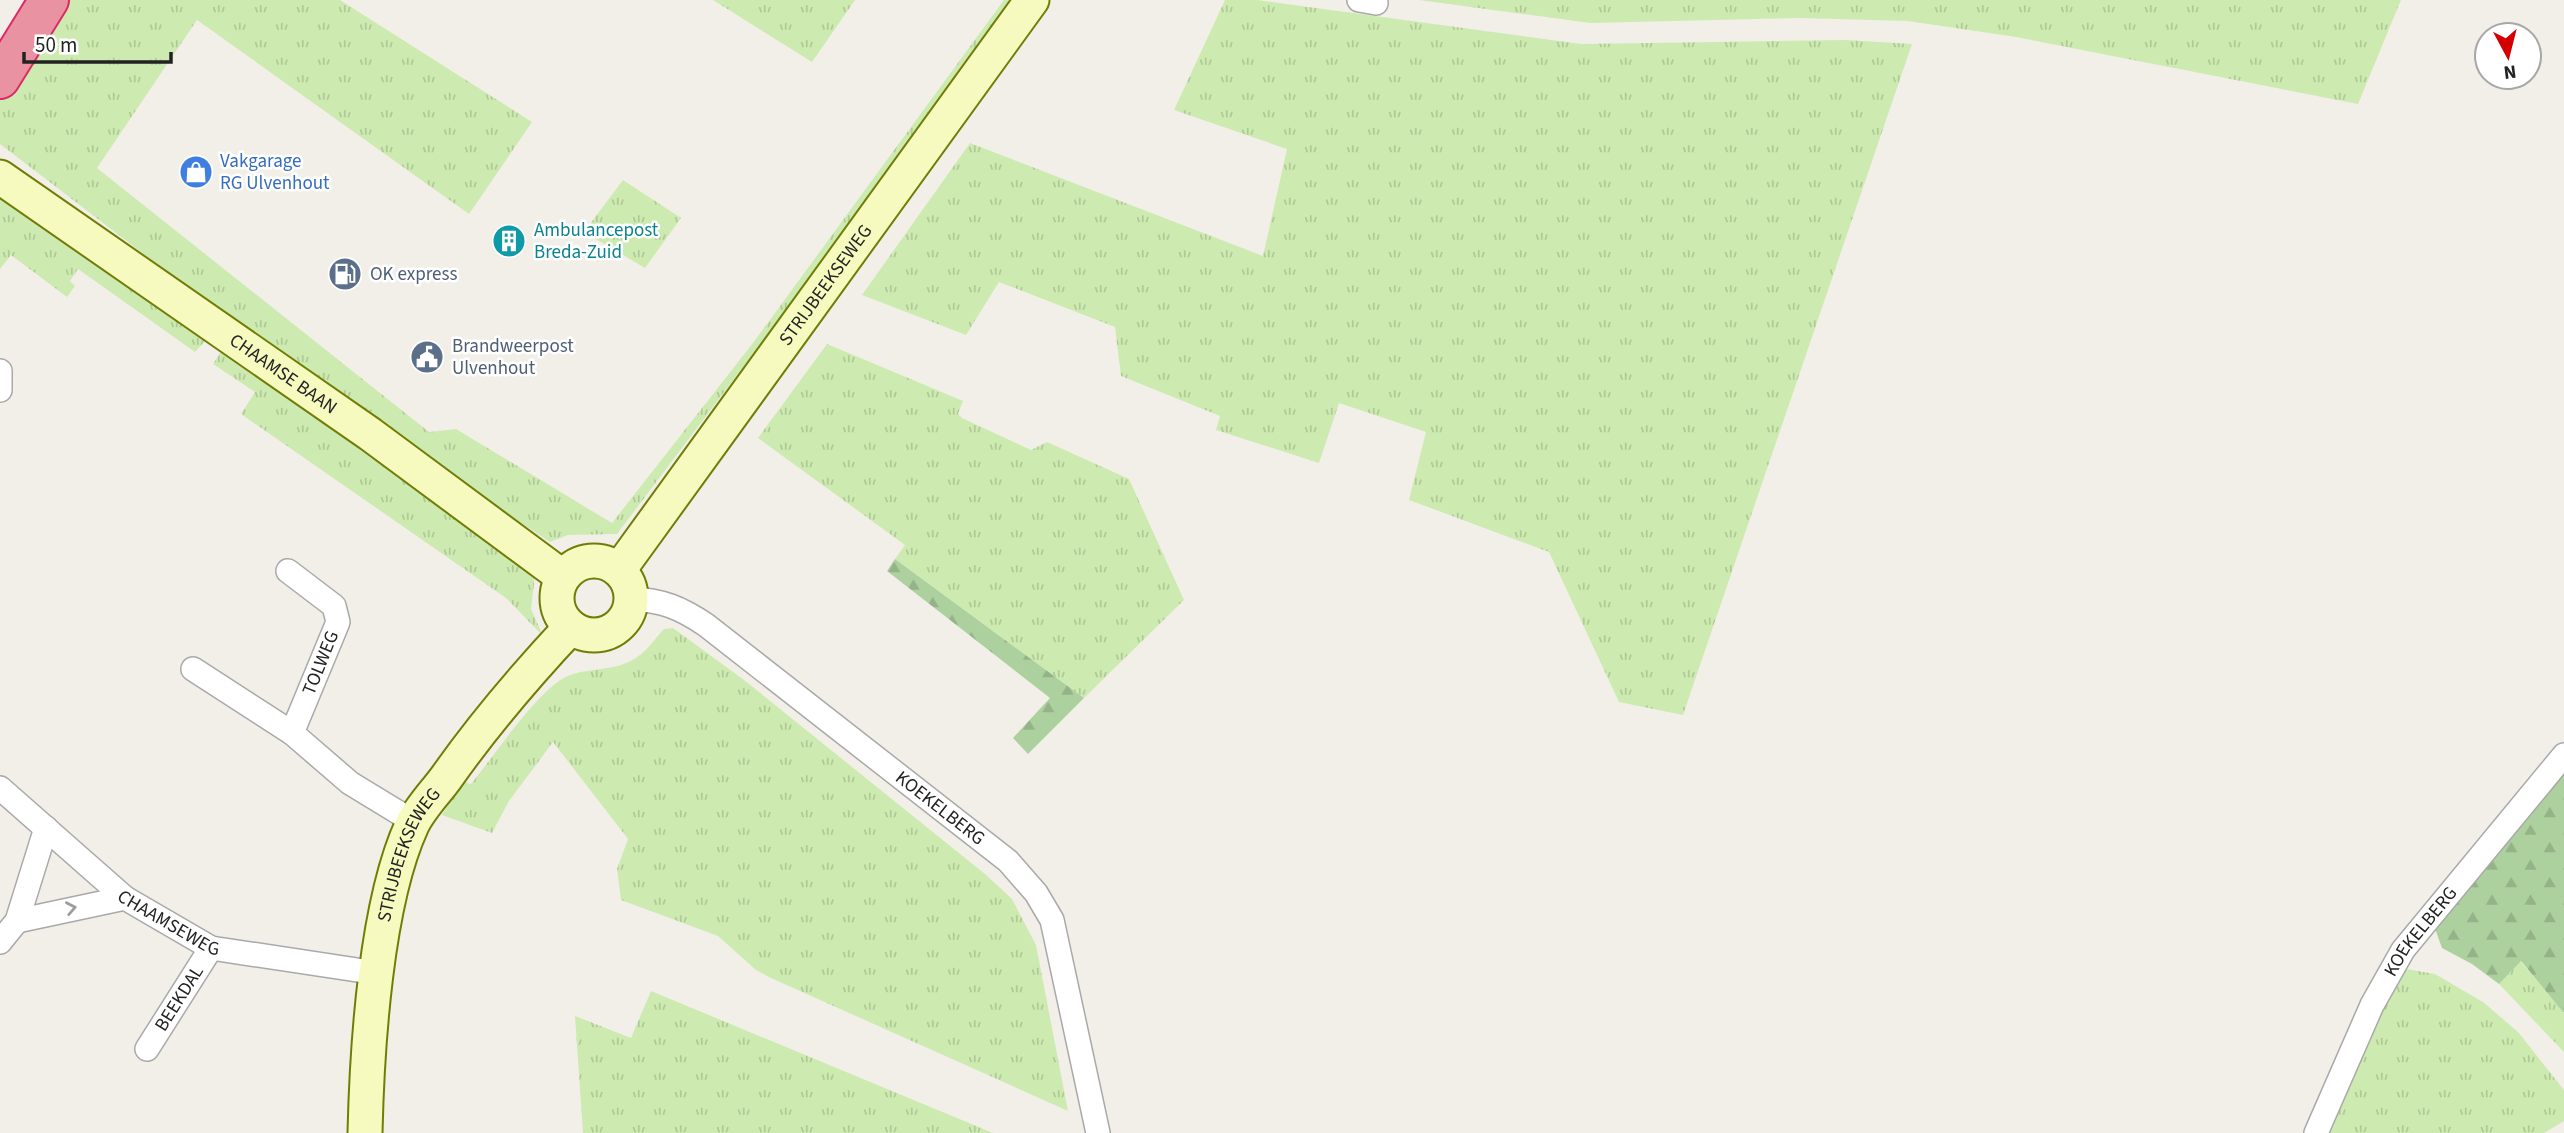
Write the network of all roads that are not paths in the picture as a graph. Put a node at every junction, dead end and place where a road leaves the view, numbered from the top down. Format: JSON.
{"nodes":[{"id":1,"x":20,"y":0,"type":"edge"},
{"id":2,"x":49,"y":0,"type":"edge"},
{"id":3,"x":1032,"y":0,"type":"edge"},
{"id":4,"x":0,"y":32,"type":"edge"},
{"id":5,"x":0,"y":79,"type":"edge"},
{"id":6,"x":0,"y":177,"type":"edge"},
{"id":7,"x":0,"y":371,"type":"edge"},
{"id":8,"x":0,"y":390,"type":"edge"},
{"id":9,"x":288,"y":571,"type":"dead end"},
{"id":10,"x":563,"y":577,"type":"junction"},
{"id":11,"x":625,"y":584,"type":"junction"},
{"id":12,"x":571,"y":627,"type":"junction"},
{"id":13,"x":193,"y":669,"type":"dead end"},
{"id":14,"x":292,"y":733,"type":"junction"},
{"id":15,"x":2564,"y":755,"type":"edge"},
{"id":16,"x":0,"y":788,"type":"edge"},
{"id":17,"x":414,"y":822,"type":"junction"},
{"id":18,"x":46,"y":828,"type":"junction"},
{"id":19,"x":125,"y":898,"type":"junction"},
{"id":20,"x":18,"y":921,"type":"junction"},
{"id":21,"x":0,"y":942,"type":"edge"},
{"id":22,"x":211,"y":948,"type":"junction"},
{"id":23,"x":377,"y":973,"type":"junction"},
{"id":24,"x":147,"y":1049,"type":"dead end"},
{"id":25,"x":365,"y":1133,"type":"edge"},
{"id":26,"x":1098,"y":1133,"type":"edge"},
{"id":27,"x":2316,"y":1133,"type":"edge"}],
"edges":[{"from":1,"to":4,"type":"highway"},
{"from":2,"to":5,"type":"highway"},
{"from":3,"to":11,"type":"main road","name":"STRIJBEEKSEWEG"},
{"from":6,"to":10,"type":"main road","name":"CHAAMSE BAAN"},
{"from":7,"to":8,"type":"street"},
{"from":9,"to":14,"type":"street","name":"TOLWEG"},
{"from":10,"to":11,"type":"main road"},
{"from":10,"to":12,"type":"main road"},
{"from":11,"to":12,"type":"main road"},
{"from":11,"to":26,"type":"street","name":"KOEKELBERG"},
{"from":12,"to":17,"type":"main road","name":"STRIJBEEKSEWEG"},
{"from":13,"to":14,"type":"street"},
{"from":14,"to":17,"type":"street"},
{"from":15,"to":27,"type":"street","name":"KOEKELBERG"},
{"from":16,"to":18,"type":"street","name":"CHAAMSEWEG"},
{"from":17,"to":23,"type":"main road","name":"STRIJBEEKSEWEG"},
{"from":18,"to":19,"type":"street","name":"CHAAMSEWEG"},
{"from":18,"to":20,"type":"street"},
{"from":20,"to":19,"type":"street","one_way":true},
{"from":19,"to":22,"type":"street","name":"CHAAMSEWEG"},
{"from":20,"to":21,"type":"street"},
{"from":22,"to":23,"type":"street","name":"CHAAMSEWEG"},
{"from":22,"to":24,"type":"street","name":"BEEKDAL"},
{"from":23,"to":25,"type":"main road","name":"STRIJBEEKSEWEG"}]}
